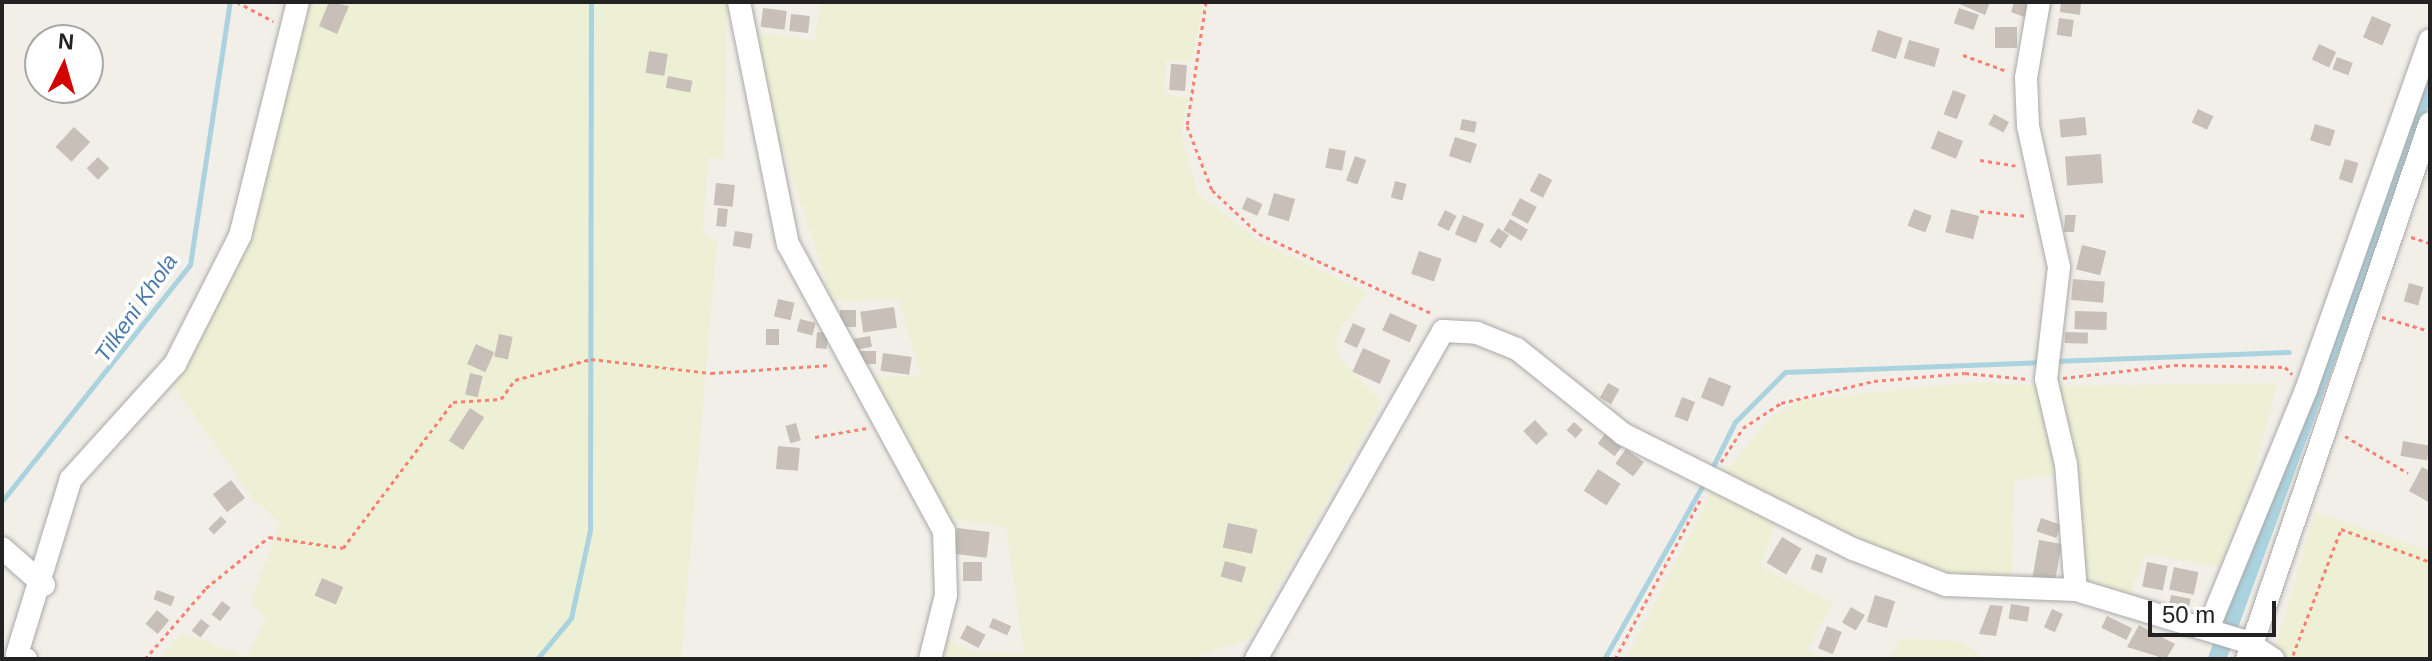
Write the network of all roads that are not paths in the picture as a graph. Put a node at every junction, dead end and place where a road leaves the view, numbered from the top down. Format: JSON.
{"nodes":[{"id":1,"x":298,"y":2,"type":"edge"},
{"id":2,"x":739,"y":2,"type":"edge"},
{"id":3,"x":2039,"y":2,"type":"edge"},
{"id":4,"x":2430,"y":40,"type":"edge"},
{"id":5,"x":2430,"y":123,"type":"edge"},
{"id":6,"x":10,"y":555,"type":"edge"},
{"id":7,"x":44,"y":585,"type":"junction"},
{"id":8,"x":2076,"y":590,"type":"junction"},
{"id":9,"x":2208,"y":629,"type":"junction"},
{"id":10,"x":2249,"y":650,"type":"edge"},
{"id":11,"x":18,"y":657,"type":"edge"},
{"id":12,"x":930,"y":659,"type":"edge"},
{"id":13,"x":1256,"y":659,"type":"edge"},
{"id":14,"x":2273,"y":659,"type":"edge"}],
"edges":[{"from":1,"to":7,"type":"street"},
{"from":2,"to":12,"type":"street"},
{"from":3,"to":8,"type":"street"},
{"from":4,"to":9,"type":"street"},
{"from":5,"to":10,"type":"street"},
{"from":6,"to":7,"type":"street"},
{"from":7,"to":11,"type":"street"},
{"from":8,"to":9,"type":"street"},
{"from":8,"to":13,"type":"street"},
{"from":9,"to":10,"type":"street"},
{"from":10,"to":14,"type":"street"}]}
